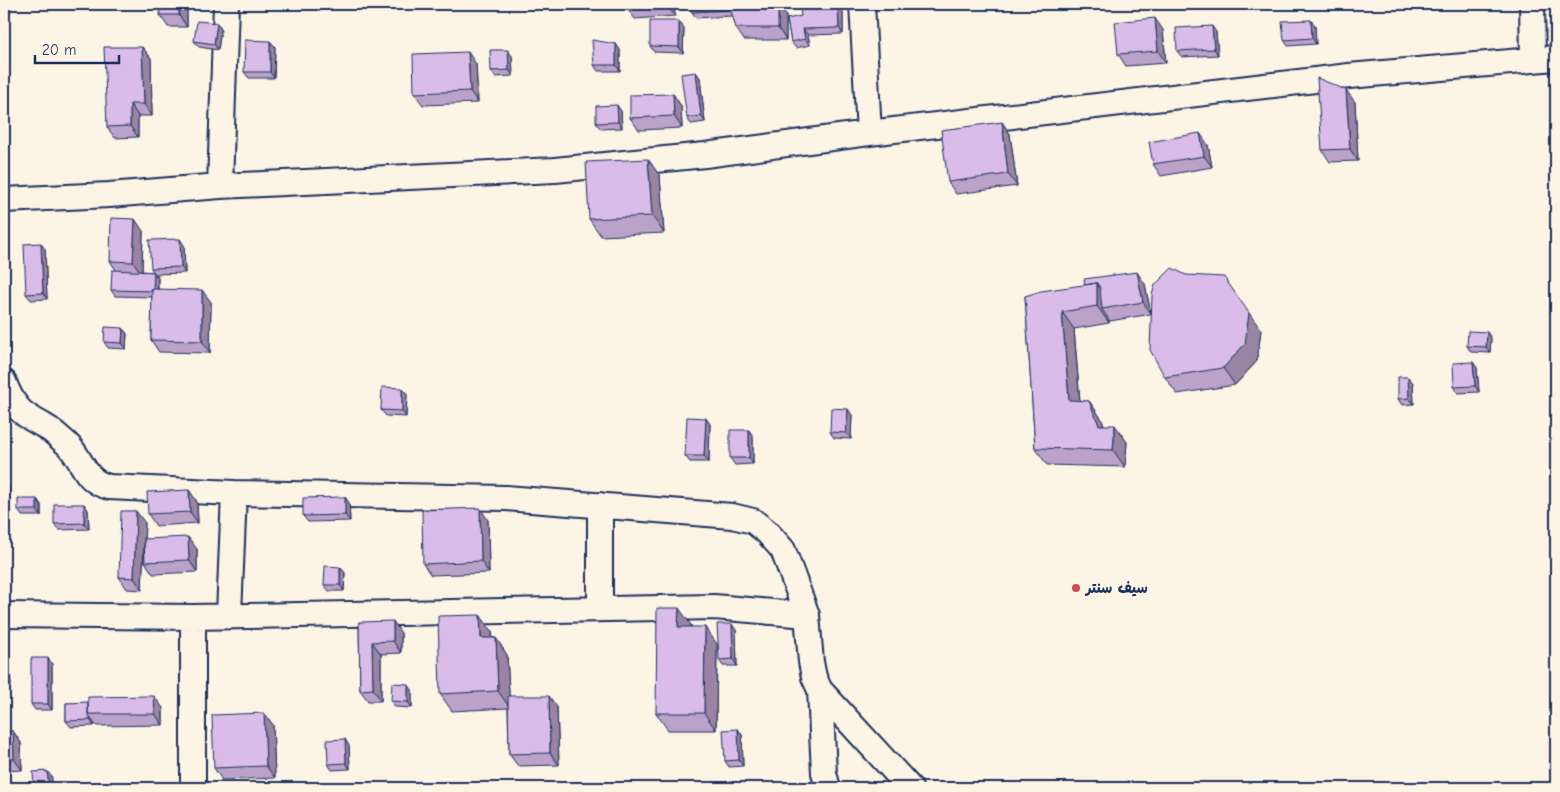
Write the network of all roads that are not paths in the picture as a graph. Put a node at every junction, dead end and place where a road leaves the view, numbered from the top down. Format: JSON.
{"nodes":[{"id":1,"x":226,"y":4,"type":"edge"},
{"id":2,"x":862,"y":4,"type":"edge"},
{"id":3,"x":1532,"y":4,"type":"edge"},
{"id":4,"x":1556,"y":58,"type":"edge"},
{"id":5,"x":1533,"y":60,"type":"junction"},
{"id":6,"x":869,"y":133,"type":"junction"},
{"id":7,"x":220,"y":186,"type":"junction"},
{"id":8,"x":4,"y":200,"type":"edge"},
{"id":9,"x":4,"y":382,"type":"edge"},
{"id":10,"x":234,"y":493,"type":"junction"},
{"id":11,"x":600,"y":506,"type":"junction"},
{"id":12,"x":600,"y":609,"type":"junction"},
{"id":13,"x":4,"y":615,"type":"edge"},
{"id":14,"x":229,"y":615,"type":"junction"},
{"id":15,"x":807,"y":615,"type":"junction"},
{"id":16,"x":193,"y":617,"type":"junction"},
{"id":17,"x":820,"y":690,"type":"junction"},
{"id":18,"x":193,"y":788,"type":"edge"},
{"id":19,"x":828,"y":788,"type":"edge"},
{"id":20,"x":910,"y":788,"type":"edge"}],
"edges":[{"from":1,"to":7,"type":"street"},
{"from":2,"to":6,"type":"street"},
{"from":3,"to":5,"type":"street"},
{"from":4,"to":5,"type":"street"},
{"from":5,"to":6,"type":"street"},
{"from":6,"to":7,"type":"street"},
{"from":7,"to":8,"type":"street"},
{"from":9,"to":10,"type":"street"},
{"from":10,"to":11,"type":"street"},
{"from":10,"to":14,"type":"street"},
{"from":11,"to":12,"type":"street"},
{"from":11,"to":15,"type":"street"},
{"from":12,"to":14,"type":"street"},
{"from":12,"to":15,"type":"street"},
{"from":13,"to":16,"type":"street"},
{"from":14,"to":16,"type":"street"},
{"from":15,"to":17,"type":"street"},
{"from":16,"to":18,"type":"street"},
{"from":17,"to":19,"type":"street"},
{"from":17,"to":20,"type":"street"}]}
